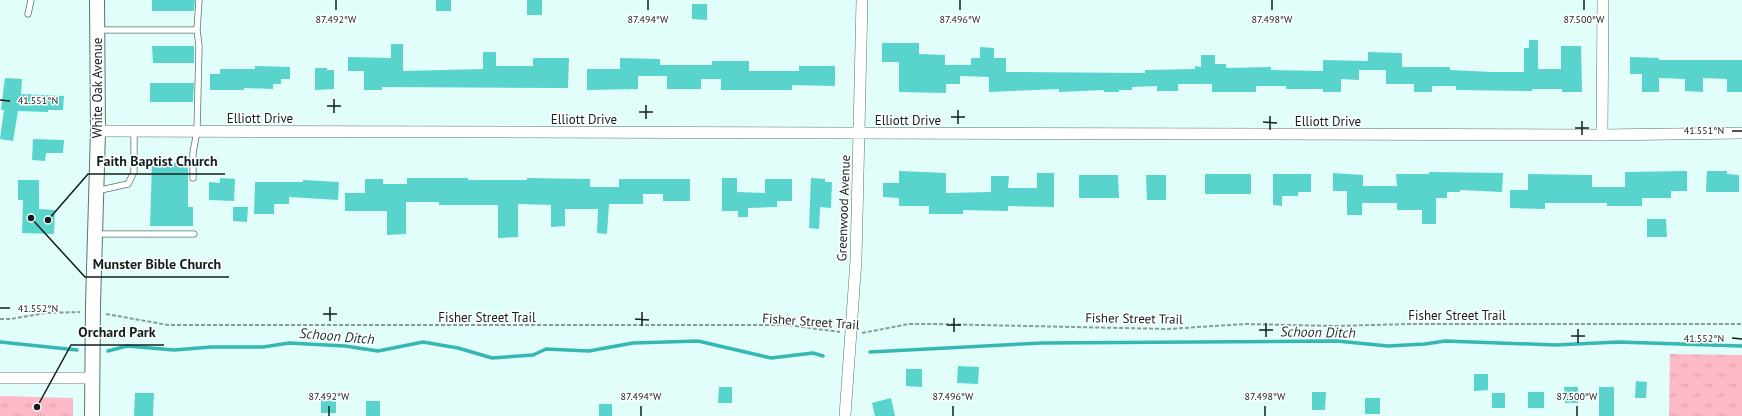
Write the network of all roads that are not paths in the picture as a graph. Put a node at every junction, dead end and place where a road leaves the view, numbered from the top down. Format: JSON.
{"nodes":[{"id":1,"x":31,"y":0,"type":"edge"},
{"id":2,"x":96,"y":0,"type":"edge"},
{"id":3,"x":199,"y":0,"type":"edge"},
{"id":4,"x":862,"y":0,"type":"edge"},
{"id":5,"x":1603,"y":0,"type":"edge"},
{"id":6,"x":28,"y":14,"type":"dead end"},
{"id":7,"x":97,"y":30,"type":"junction"},
{"id":8,"x":197,"y":30,"type":"junction"},
{"id":9,"x":98,"y":131,"type":"junction"},
{"id":10,"x":134,"y":131,"type":"junction"},
{"id":11,"x":197,"y":131,"type":"junction"},
{"id":12,"x":1742,"y":133,"type":"edge"},
{"id":13,"x":859,"y":134,"type":"junction"},
{"id":14,"x":1602,"y":135,"type":"junction"},
{"id":15,"x":193,"y":178,"type":"dead end"},
{"id":16,"x":96,"y":191,"type":"junction"},
{"id":17,"x":95,"y":234,"type":"junction"},
{"id":18,"x":194,"y":234,"type":"dead end"},
{"id":19,"x":0,"y":378,"type":"edge"},
{"id":20,"x":92,"y":378,"type":"junction"},
{"id":21,"x":92,"y":416,"type":"edge"},
{"id":22,"x":845,"y":416,"type":"edge"}],
"edges":[{"from":1,"to":6,"type":"lane"},
{"from":2,"to":7,"type":"street","name":"White Oak Avenue"},
{"from":3,"to":8,"type":"lane"},
{"from":4,"to":13,"type":"street","name":"Greenwood Avenue"},
{"from":5,"to":14,"type":"street"},
{"from":7,"to":8,"type":"lane"},
{"from":7,"to":9,"type":"street","name":"White Oak Avenue"},
{"from":8,"to":11,"type":"lane"},
{"from":9,"to":10,"type":"street","name":"Elliott Drive"},
{"from":9,"to":16,"type":"street","name":"White Oak Avenue"},
{"from":10,"to":11,"type":"street","name":"Elliott Drive"},
{"from":10,"to":16,"type":"lane"},
{"from":11,"to":13,"type":"street","name":"Elliott Drive"},
{"from":11,"to":15,"type":"lane"},
{"from":12,"to":14,"type":"street","name":"Elliott Drive"},
{"from":13,"to":14,"type":"street","name":"Elliott Drive"},
{"from":13,"to":22,"type":"street","name":"Greenwood Avenue"},
{"from":16,"to":17,"type":"street","name":"White Oak Avenue"},
{"from":17,"to":18,"type":"lane"},
{"from":17,"to":20,"type":"street","name":"White Oak Avenue"},
{"from":19,"to":20,"type":"street"},
{"from":20,"to":21,"type":"street","name":"White Oak Avenue"}]}
